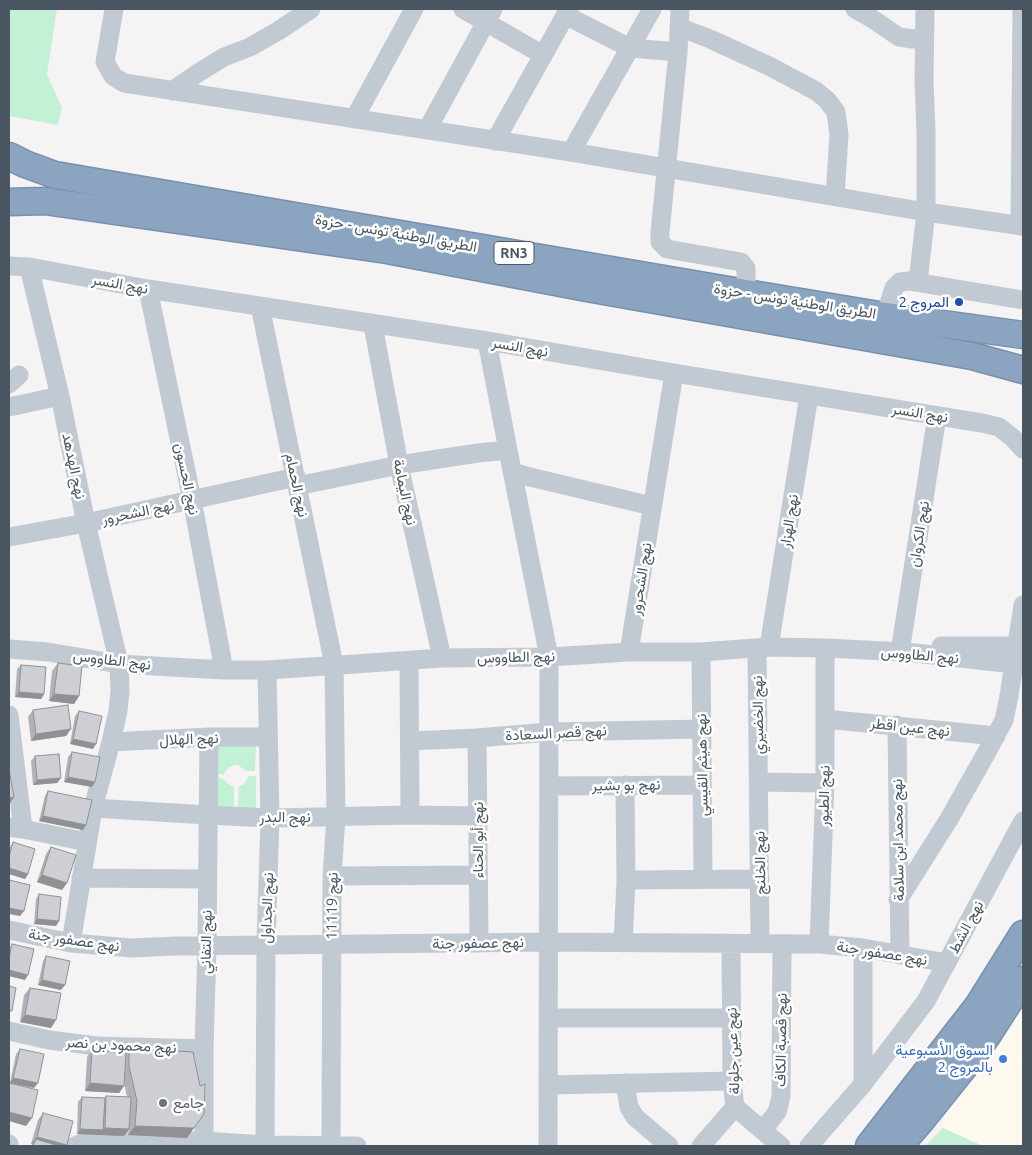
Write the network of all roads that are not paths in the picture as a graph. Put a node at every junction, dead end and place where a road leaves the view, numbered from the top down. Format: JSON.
{"nodes":[{"id":1,"x":114,"y":9,"type":"edge"},
{"id":2,"x":311,"y":9,"type":"edge"},
{"id":3,"x":414,"y":9,"type":"edge"},
{"id":4,"x":463,"y":9,"type":"edge"},
{"id":5,"x":652,"y":9,"type":"edge"},
{"id":6,"x":925,"y":9,"type":"edge"},
{"id":7,"x":1022,"y":9,"type":"edge"},
{"id":8,"x":567,"y":12,"type":"edge"},
{"id":9,"x":866,"y":12,"type":"edge"},
{"id":10,"x":489,"y":15,"type":"edge"},
{"id":11,"x":679,"y":18,"type":"edge"},
{"id":12,"x":899,"y":37,"type":"junction"},
{"id":13,"x":924,"y":38,"type":"junction"},
{"id":14,"x":630,"y":48,"type":"junction"},
{"id":15,"x":678,"y":52,"type":"junction"},
{"id":16,"x":542,"y":55,"type":"junction"},
{"id":17,"x":924,"y":73,"type":"junction"},
{"id":18,"x":172,"y":91,"type":"junction"},
{"id":19,"x":354,"y":118,"type":"junction"},
{"id":20,"x":427,"y":130,"type":"junction"},
{"id":21,"x":494,"y":141,"type":"junction"},
{"id":22,"x":571,"y":152,"type":"junction"},
{"id":23,"x":9,"y":156,"type":"edge"},
{"id":24,"x":9,"y":167,"type":"edge"},
{"id":25,"x":667,"y":168,"type":"junction"},
{"id":26,"x":55,"y":175,"type":"junction"},
{"id":27,"x":9,"y":190,"type":"edge"},
{"id":28,"x":835,"y":196,"type":"junction"},
{"id":29,"x":45,"y":201,"type":"junction"},
{"id":30,"x":9,"y":202,"type":"edge"},
{"id":31,"x":926,"y":212,"type":"junction"},
{"id":32,"x":1021,"y":226,"type":"edge"},
{"id":33,"x":9,"y":266,"type":"edge"},
{"id":34,"x":29,"y":268,"type":"junction"},
{"id":35,"x":918,"y":282,"type":"junction"},
{"id":36,"x":148,"y":289,"type":"junction"},
{"id":37,"x":746,"y":293,"type":"junction"},
{"id":38,"x":1023,"y":300,"type":"edge"},
{"id":39,"x":260,"y":306,"type":"junction"},
{"id":40,"x":886,"y":316,"type":"junction"},
{"id":41,"x":373,"y":325,"type":"junction"},
{"id":42,"x":1023,"y":335,"type":"edge"},
{"id":43,"x":487,"y":341,"type":"junction"},
{"id":44,"x":1023,"y":370,"type":"edge"},
{"id":45,"x":674,"y":373,"type":"junction"},
{"id":46,"x":809,"y":395,"type":"junction"},
{"id":47,"x":60,"y":396,"type":"junction"},
{"id":48,"x":9,"y":407,"type":"edge"},
{"id":49,"x":937,"y":416,"type":"junction"},
{"id":50,"x":1023,"y":449,"type":"edge"},
{"id":51,"x":508,"y":450,"type":"junction"},
{"id":52,"x":399,"y":465,"type":"junction"},
{"id":53,"x":512,"y":472,"type":"junction"},
{"id":54,"x":297,"y":482,"type":"junction"},
{"id":55,"x":192,"y":500,"type":"junction"},
{"id":56,"x":652,"y":506,"type":"junction"},
{"id":57,"x":86,"y":523,"type":"junction"},
{"id":58,"x":9,"y":537,"type":"edge"},
{"id":59,"x":1023,"y":605,"type":"edge"},
{"id":60,"x":763,"y":648,"type":"junction"},
{"id":61,"x":824,"y":648,"type":"junction"},
{"id":62,"x":9,"y":649,"type":"edge"},
{"id":63,"x":629,"y":652,"type":"junction"},
{"id":64,"x":700,"y":652,"type":"junction"},
{"id":65,"x":903,"y":652,"type":"junction"},
{"id":66,"x":549,"y":657,"type":"junction"},
{"id":67,"x":442,"y":658,"type":"junction"},
{"id":68,"x":1018,"y":658,"type":"edge"},
{"id":69,"x":409,"y":660,"type":"junction"},
{"id":70,"x":119,"y":664,"type":"junction"},
{"id":71,"x":334,"y":665,"type":"junction"},
{"id":72,"x":224,"y":670,"type":"junction"},
{"id":73,"x":267,"y":670,"type":"junction"},
{"id":74,"x":9,"y":715,"type":"edge"},
{"id":75,"x":825,"y":719,"type":"junction"},
{"id":76,"x":897,"y":725,"type":"junction"},
{"id":77,"x":702,"y":729,"type":"junction"},
{"id":78,"x":549,"y":732,"type":"junction"},
{"id":79,"x":268,"y":736,"type":"junction"},
{"id":80,"x":996,"y":736,"type":"junction"},
{"id":81,"x":208,"y":737,"type":"junction"},
{"id":82,"x":477,"y":738,"type":"junction"},
{"id":83,"x":410,"y":741,"type":"junction"},
{"id":84,"x":111,"y":742,"type":"junction"},
{"id":85,"x":759,"y":782,"type":"junction"},
{"id":86,"x":825,"y":783,"type":"junction"},
{"id":87,"x":702,"y":784,"type":"junction"},
{"id":88,"x":625,"y":785,"type":"junction"},
{"id":89,"x":550,"y":786,"type":"junction"},
{"id":90,"x":94,"y":808,"type":"junction"},
{"id":91,"x":208,"y":815,"type":"junction"},
{"id":92,"x":410,"y":816,"type":"junction"},
{"id":93,"x":478,"y":816,"type":"junction"},
{"id":94,"x":336,"y":817,"type":"junction"},
{"id":95,"x":270,"y":818,"type":"junction"},
{"id":96,"x":1023,"y":821,"type":"edge"},
{"id":97,"x":16,"y":828,"type":"edge"},
{"id":98,"x":87,"y":842,"type":"junction"},
{"id":99,"x":478,"y":875,"type":"junction"},
{"id":100,"x":332,"y":876,"type":"junction"},
{"id":101,"x":81,"y":878,"type":"junction"},
{"id":102,"x":207,"y":879,"type":"junction"},
{"id":103,"x":704,"y":879,"type":"junction"},
{"id":104,"x":760,"y":879,"type":"junction"},
{"id":105,"x":626,"y":880,"type":"junction"},
{"id":106,"x":898,"y":900,"type":"junction"},
{"id":107,"x":9,"y":930,"type":"edge"},
{"id":108,"x":1023,"y":934,"type":"edge"},
{"id":109,"x":549,"y":942,"type":"junction"},
{"id":110,"x":72,"y":943,"type":"junction"},
{"id":111,"x":479,"y":943,"type":"junction"},
{"id":112,"x":623,"y":943,"type":"junction"},
{"id":113,"x":731,"y":944,"type":"junction"},
{"id":114,"x":760,"y":944,"type":"junction"},
{"id":115,"x":782,"y":944,"type":"junction"},
{"id":116,"x":818,"y":944,"type":"junction"},
{"id":117,"x":266,"y":945,"type":"junction"},
{"id":118,"x":332,"y":945,"type":"junction"},
{"id":119,"x":207,"y":946,"type":"junction"},
{"id":120,"x":863,"y":948,"type":"junction"},
{"id":121,"x":900,"y":955,"type":"junction"},
{"id":122,"x":947,"y":963,"type":"junction"},
{"id":123,"x":1023,"y":980,"type":"edge"},
{"id":124,"x":549,"y":1018,"type":"junction"},
{"id":125,"x":732,"y":1018,"type":"junction"},
{"id":126,"x":9,"y":1031,"type":"edge"},
{"id":127,"x":204,"y":1049,"type":"junction"},
{"id":128,"x":732,"y":1081,"type":"junction"},
{"id":129,"x":625,"y":1083,"type":"junction"},
{"id":130,"x":863,"y":1084,"type":"junction"},
{"id":131,"x":549,"y":1085,"type":"junction"},
{"id":132,"x":735,"y":1107,"type":"junction"},
{"id":133,"x":763,"y":1130,"type":"junction"},
{"id":134,"x":142,"y":1144,"type":"edge"},
{"id":135,"x":204,"y":1144,"type":"edge"},
{"id":136,"x":76,"y":1146,"type":"edge"},
{"id":137,"x":265,"y":1146,"type":"edge"},
{"id":138,"x":331,"y":1146,"type":"edge"},
{"id":139,"x":357,"y":1146,"type":"edge"},
{"id":140,"x":542,"y":1146,"type":"edge"},
{"id":141,"x":548,"y":1146,"type":"edge"},
{"id":142,"x":669,"y":1146,"type":"edge"},
{"id":143,"x":701,"y":1146,"type":"edge"},
{"id":144,"x":780,"y":1146,"type":"edge"},
{"id":145,"x":810,"y":1146,"type":"edge"},
{"id":146,"x":869,"y":1146,"type":"edge"},
{"id":147,"x":899,"y":1146,"type":"edge"}],
"edges":[{"from":1,"to":18,"type":"street"},
{"from":2,"to":18,"type":"street"},
{"from":3,"to":19,"type":"street"},
{"from":4,"to":10,"type":"street"},
{"from":5,"to":14,"type":"street"},
{"from":6,"to":13,"type":"street"},
{"from":7,"to":32,"type":"street"},
{"from":8,"to":14,"type":"street"},
{"from":8,"to":16,"type":"street"},
{"from":9,"to":12,"type":"street"},
{"from":10,"to":16,"type":"street"},
{"from":10,"to":20,"type":"street"},
{"from":11,"to":15,"type":"street"},
{"from":11,"to":28,"type":"street"},
{"from":12,"to":13,"type":"street"},
{"from":12,"to":17,"type":"street"},
{"from":13,"to":17,"type":"street"},
{"from":14,"to":15,"type":"street"},
{"from":14,"to":22,"type":"street"},
{"from":15,"to":25,"type":"street"},
{"from":16,"to":21,"type":"street"},
{"from":17,"to":31,"type":"street"},
{"from":18,"to":19,"type":"street"},
{"from":19,"to":20,"type":"street"},
{"from":20,"to":21,"type":"street"},
{"from":21,"to":22,"type":"street"},
{"from":22,"to":25,"type":"street"},
{"from":23,"to":26,"type":"highway","name":"الطريق الوطنية تونس - حزوة","number":"RN3"},
{"from":24,"to":26,"type":"highway"},
{"from":25,"to":28,"type":"street"},
{"from":25,"to":37,"type":"street"},
{"from":26,"to":37,"type":"highway","name":"الطريق الوطنية تونس - حزوة","number":"RN3"},
{"from":27,"to":29,"type":"highway"},
{"from":28,"to":31,"type":"street"},
{"from":29,"to":30,"type":"highway","name":"الطريق الوطنية تونس - حزوة","number":"RN3"},
{"from":29,"to":44,"type":"highway","name":"الطريق الوطنية تونس - حزوة","number":"RN3"},
{"from":31,"to":32,"type":"street"},
{"from":31,"to":35,"type":"street"},
{"from":33,"to":34,"type":"street","name":"نهج النسر"},
{"from":34,"to":36,"type":"street","name":"نهج النسر"},
{"from":34,"to":47,"type":"street","name":"نهج الهدهد"},
{"from":35,"to":38,"type":"street"},
{"from":35,"to":40,"type":"street"},
{"from":36,"to":39,"type":"street","name":"نهج النسر"},
{"from":36,"to":55,"type":"street","name":"نهج الحسون"},
{"from":37,"to":40,"type":"highway","name":"الطريق الوطنية تونس - حزوة","number":"RN3"},
{"from":39,"to":41,"type":"street","name":"نهج النسر"},
{"from":39,"to":54,"type":"street","name":"نهج الحمام"},
{"from":40,"to":42,"type":"highway","name":"الطريق الوطنية تونس - حزوة","number":"RN3"},
{"from":41,"to":43,"type":"street","name":"نهج النسر"},
{"from":41,"to":52,"type":"street","name":"نهج اليمامة"},
{"from":43,"to":45,"type":"street","name":"نهج النسر"},
{"from":43,"to":51,"type":"street"},
{"from":45,"to":46,"type":"street","name":"نهج النسر"},
{"from":45,"to":56,"type":"street","name":"نهج الشحرور"},
{"from":46,"to":49,"type":"street","name":"نهج النسر"},
{"from":46,"to":60,"type":"street","name":"نهج الهزار"},
{"from":47,"to":48,"type":"street"},
{"from":47,"to":57,"type":"street","name":"نهج الهدهد"},
{"from":49,"to":50,"type":"street","name":"نهج النسر"},
{"from":49,"to":65,"type":"street","name":"نهج الكروان"},
{"from":51,"to":52,"type":"street","name":"نهج الشحرور"},
{"from":51,"to":53,"type":"street"},
{"from":52,"to":54,"type":"street","name":"نهج الشحرور"},
{"from":52,"to":67,"type":"street","name":"نهج اليمامة"},
{"from":53,"to":56,"type":"street"},
{"from":53,"to":66,"type":"street"},
{"from":54,"to":55,"type":"street","name":"نهج الشحرور"},
{"from":54,"to":71,"type":"street","name":"نهج الحمام"},
{"from":55,"to":57,"type":"street","name":"نهج الشحرور"},
{"from":55,"to":72,"type":"street","name":"نهج الحسون"},
{"from":56,"to":63,"type":"street","name":"نهج الشحرور"},
{"from":57,"to":58,"type":"street","name":"نهج الشحرور"},
{"from":57,"to":70,"type":"street","name":"نهج الهدهد"},
{"from":59,"to":68,"type":"street"},
{"from":60,"to":61,"type":"street","name":"نهج الطاووس"},
{"from":60,"to":64,"type":"street","name":"نهج الطاووس"},
{"from":60,"to":85,"type":"street","name":"نهج الخضيري"},
{"from":61,"to":65,"type":"street","name":"نهج الطاووس"},
{"from":61,"to":75,"type":"street","name":"نهج الطيور"},
{"from":62,"to":70,"type":"street","name":"نهج الطاووس"},
{"from":63,"to":64,"type":"street","name":"نهج الطاووس"},
{"from":63,"to":66,"type":"street","name":"نهج الطاووس"},
{"from":64,"to":77,"type":"street","name":"نهج هيثم القيسي"},
{"from":65,"to":68,"type":"street","name":"نهج الطاووس"},
{"from":66,"to":67,"type":"street","name":"نهج الطاووس"},
{"from":66,"to":78,"type":"street"},
{"from":67,"to":69,"type":"street","name":"نهج الطاووس"},
{"from":68,"to":80,"type":"street"},
{"from":69,"to":71,"type":"street","name":"نهج الطاووس"},
{"from":69,"to":83,"type":"street"},
{"from":70,"to":72,"type":"street","name":"نهج الطاووس"},
{"from":70,"to":84,"type":"street","name":"نهج الهدهد"},
{"from":71,"to":73,"type":"street","name":"نهج الطاووس"},
{"from":71,"to":94,"type":"street","name":"نهج 11119"},
{"from":72,"to":73,"type":"street","name":"نهج الطاووس"},
{"from":73,"to":79,"type":"street","name":"نهج الجداول"},
{"from":74,"to":97,"type":"street"},
{"from":75,"to":76,"type":"street","name":"نهج عين اقطر"},
{"from":75,"to":86,"type":"street","name":"نهج الطيور"},
{"from":76,"to":80,"type":"street","name":"نهج عين اقطر"},
{"from":76,"to":106,"type":"street","name":"نهج محمد ابن سلامة"},
{"from":77,"to":78,"type":"street","name":"نهج قصر السعادة"},
{"from":77,"to":87,"type":"street","name":"نهج هيثم القيسي"},
{"from":78,"to":82,"type":"street","name":"نهج قصر السعادة"},
{"from":78,"to":89,"type":"street"},
{"from":79,"to":81,"type":"street","name":"نهج الهلال"},
{"from":79,"to":95,"type":"street","name":"نهج الجداول"},
{"from":80,"to":106,"type":"street"},
{"from":81,"to":84,"type":"street","name":"نهج الهلال"},
{"from":81,"to":91,"type":"street","name":"نهج التفاني"},
{"from":82,"to":83,"type":"street","name":"نهج قصر السعادة"},
{"from":82,"to":93,"type":"street","name":"نهج أبو الحناء"},
{"from":83,"to":92,"type":"street"},
{"from":84,"to":90,"type":"street","name":"نهج الهدهد"},
{"from":85,"to":86,"type":"street"},
{"from":85,"to":104,"type":"street","name":"نهج الخلنج"},
{"from":86,"to":116,"type":"street","name":"نهج الطيور"},
{"from":87,"to":88,"type":"street","name":"نهج بو بشير"},
{"from":87,"to":103,"type":"street","name":"نهج هيثم القيسي"},
{"from":88,"to":89,"type":"street","name":"نهج بو بشير"},
{"from":88,"to":105,"type":"street"},
{"from":89,"to":109,"type":"street"},
{"from":90,"to":91,"type":"street","name":"نهج البدر"},
{"from":90,"to":98,"type":"street","name":"نهج الهدهد"},
{"from":91,"to":95,"type":"street","name":"نهج البدر"},
{"from":91,"to":102,"type":"street","name":"نهج التفاني"},
{"from":92,"to":93,"type":"street","name":"نهج البدر"},
{"from":92,"to":94,"type":"street","name":"نهج البدر"},
{"from":93,"to":99,"type":"street","name":"نهج أبو الحناء"},
{"from":94,"to":95,"type":"street","name":"نهج البدر"},
{"from":94,"to":100,"type":"street","name":"نهج 11119"},
{"from":95,"to":117,"type":"street","name":"نهج الجداول"},
{"from":96,"to":122,"type":"street","name":"نهج الشط"},
{"from":97,"to":98,"type":"street"},
{"from":98,"to":101,"type":"street","name":"نهج الهدهد"},
{"from":99,"to":100,"type":"street"},
{"from":99,"to":111,"type":"street","name":"نهج أبو الحناء"},
{"from":100,"to":118,"type":"street","name":"نهج 11119"},
{"from":101,"to":102,"type":"street"},
{"from":101,"to":110,"type":"street","name":"نهج الهدهد"},
{"from":102,"to":119,"type":"street","name":"نهج التفاني"},
{"from":103,"to":104,"type":"street"},
{"from":103,"to":105,"type":"street"},
{"from":104,"to":114,"type":"street","name":"نهج الخلنج"},
{"from":105,"to":112,"type":"street"},
{"from":106,"to":121,"type":"street","name":"نهج محمد ابن سلامة"},
{"from":107,"to":110,"type":"street","name":"نهج عصفور جنة"},
{"from":108,"to":146,"type":"highway"},
{"from":109,"to":111,"type":"street","name":"نهج عصفور جنة"},
{"from":109,"to":112,"type":"street","name":"نهج عصفور جنة"},
{"from":109,"to":124,"type":"street"},
{"from":110,"to":119,"type":"street","name":"نهج عصفور جنة"},
{"from":111,"to":118,"type":"street","name":"نهج عصفور جنة"},
{"from":112,"to":113,"type":"street","name":"نهج عصفور جنة"},
{"from":113,"to":114,"type":"street","name":"نهج عصفور جنة"},
{"from":113,"to":125,"type":"street","name":"نهج عين جلولة"},
{"from":114,"to":115,"type":"street","name":"نهج عصفور جنة"},
{"from":115,"to":116,"type":"street","name":"نهج عصفور جنة"},
{"from":115,"to":133,"type":"street","name":"نهج قصبة الكاف"},
{"from":116,"to":120,"type":"street","name":"نهج عصفور جنة"},
{"from":117,"to":118,"type":"street","name":"نهج عصفور جنة"},
{"from":117,"to":119,"type":"street","name":"نهج عصفور جنة"},
{"from":117,"to":137,"type":"street","name":"نهج الجداول"},
{"from":118,"to":138,"type":"street","name":"نهج 11119"},
{"from":119,"to":127,"type":"street","name":"نهج التفاني"},
{"from":120,"to":121,"type":"street","name":"نهج عصفور جنة"},
{"from":120,"to":130,"type":"street"},
{"from":121,"to":122,"type":"street","name":"نهج عصفور جنة"},
{"from":122,"to":130,"type":"street","name":"نهج الشط"},
{"from":123,"to":147,"type":"highway"},
{"from":124,"to":125,"type":"street"},
{"from":124,"to":131,"type":"street"},
{"from":125,"to":128,"type":"street","name":"نهج عين جلولة"},
{"from":126,"to":127,"type":"street","name":"نهج محمود بن نصر"},
{"from":127,"to":135,"type":"street","name":"نهج التفاني"},
{"from":128,"to":129,"type":"street"},
{"from":128,"to":132,"type":"street","name":"نهج عين جلولة"},
{"from":129,"to":131,"type":"street"},
{"from":129,"to":142,"type":"street"},
{"from":130,"to":145,"type":"street","name":"نهج الشط"},
{"from":131,"to":141,"type":"street"},
{"from":132,"to":133,"type":"street"},
{"from":132,"to":143,"type":"street","name":"نهج عين جلولة"},
{"from":133,"to":144,"type":"street"},
{"from":134,"to":135,"type":"street"},
{"from":134,"to":136,"type":"street"},
{"from":135,"to":137,"type":"street"},
{"from":137,"to":138,"type":"street"},
{"from":138,"to":139,"type":"street"},
{"from":140,"to":141,"type":"street"}]}
